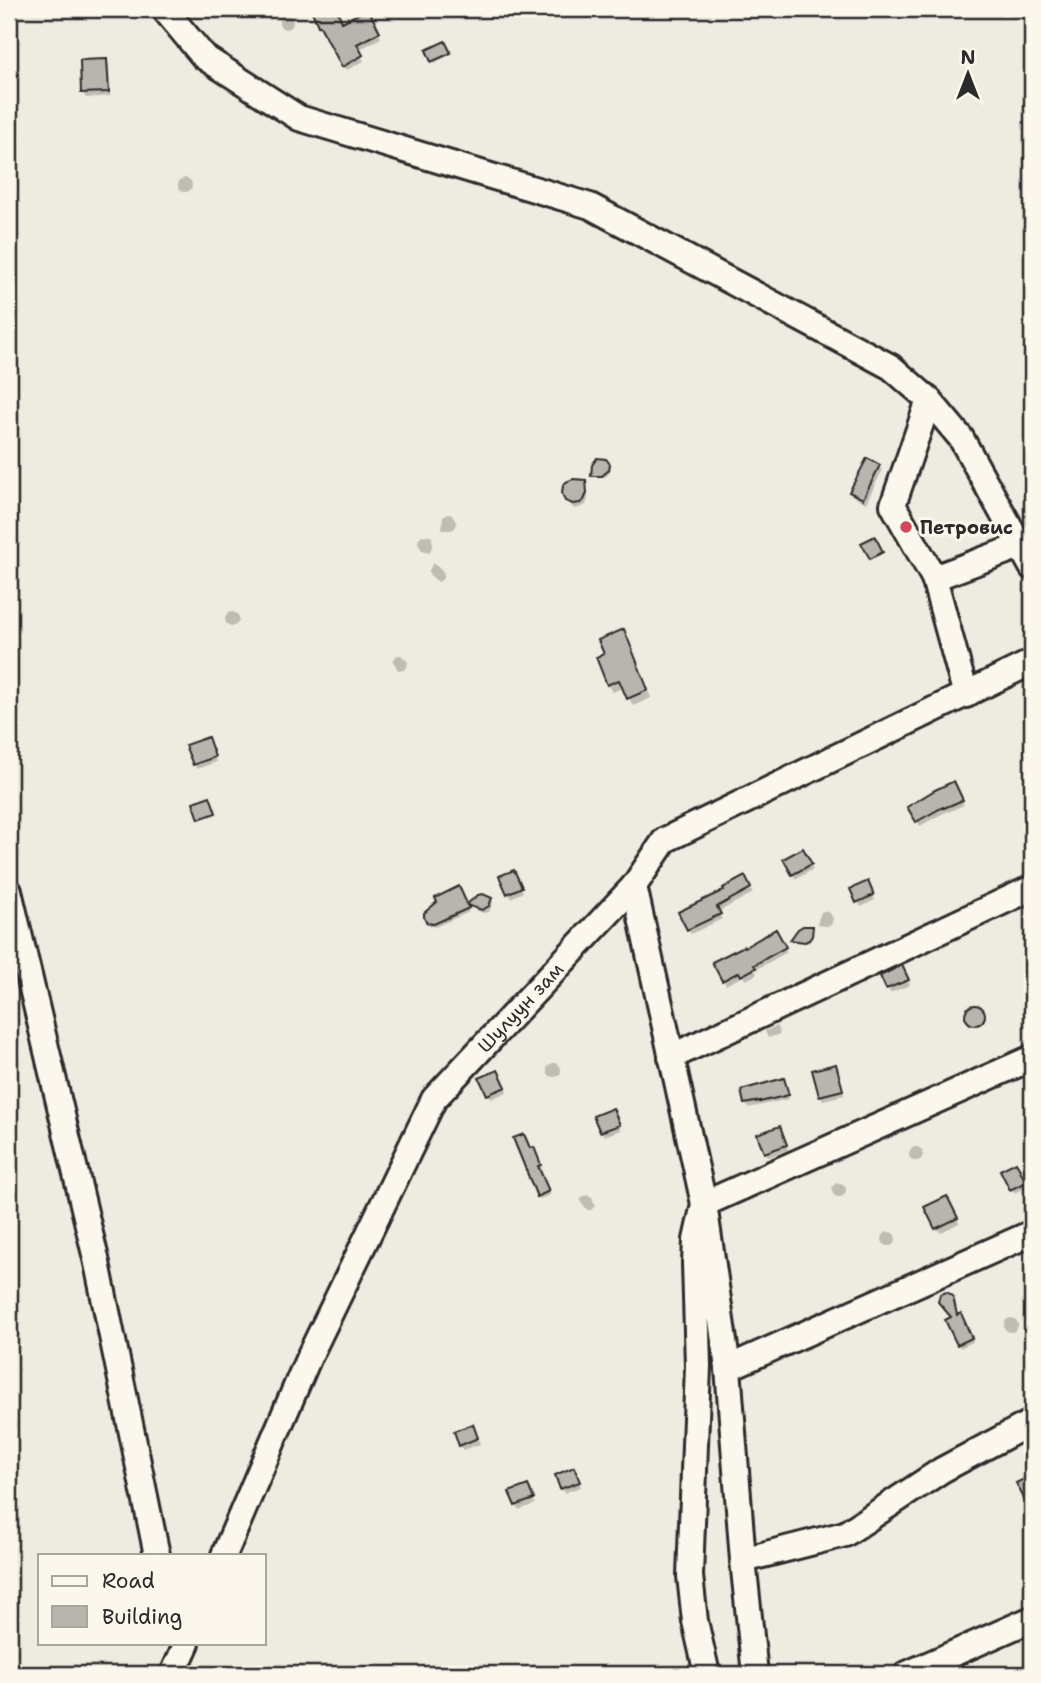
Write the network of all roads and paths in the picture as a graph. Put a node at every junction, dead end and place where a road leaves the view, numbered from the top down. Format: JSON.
{"nodes":[{"id":1,"x":164,"y":9,"type":"edge"},
{"id":2,"x":929,"y":400,"type":"junction"},
{"id":3,"x":1020,"y":546,"type":"junction"},
{"id":4,"x":1032,"y":567,"type":"edge"},
{"id":5,"x":934,"y":578,"type":"junction"},
{"id":6,"x":1032,"y":662,"type":"edge"},
{"id":7,"x":966,"y":695,"type":"junction"},
{"id":8,"x":634,"y":886,"type":"junction"},
{"id":9,"x":1032,"y":888,"type":"edge"},
{"id":10,"x":9,"y":891,"type":"edge"},
{"id":11,"x":671,"y":1057,"type":"junction"},
{"id":12,"x":1032,"y":1058,"type":"edge"},
{"id":13,"x":704,"y":1204,"type":"junction"},
{"id":14,"x":1032,"y":1233,"type":"edge"},
{"id":15,"x":728,"y":1367,"type":"junction"},
{"id":16,"x":1032,"y":1422,"type":"edge"},
{"id":17,"x":158,"y":1554,"type":"edge"},
{"id":18,"x":224,"y":1554,"type":"edge"},
{"id":19,"x":743,"y":1560,"type":"junction"},
{"id":20,"x":1032,"y":1619,"type":"edge"},
{"id":21,"x":707,"y":1674,"type":"edge"},
{"id":22,"x":755,"y":1674,"type":"edge"},
{"id":23,"x":907,"y":1674,"type":"edge"}],
"edges":[{"from":1,"to":2,"type":"street"},
{"from":2,"to":3,"type":"street"},
{"from":2,"to":5,"type":"street"},
{"from":3,"to":4,"type":"street"},
{"from":3,"to":5,"type":"street"},
{"from":5,"to":7,"type":"street"},
{"from":6,"to":7,"type":"street","name":"Шулуун зам"},
{"from":7,"to":8,"type":"street","name":"Шулуун зам"},
{"from":8,"to":11,"type":"street"},
{"from":8,"to":18,"type":"street","name":"Шулуун зам"},
{"from":9,"to":11,"type":"street"},
{"from":10,"to":17,"type":"street"},
{"from":11,"to":13,"type":"street"},
{"from":12,"to":13,"type":"street"},
{"from":13,"to":15,"type":"street"},
{"from":13,"to":21,"type":"street"},
{"from":14,"to":15,"type":"street"},
{"from":15,"to":19,"type":"street"},
{"from":16,"to":19,"type":"street"},
{"from":19,"to":22,"type":"street"},
{"from":20,"to":23,"type":"street"}]}
